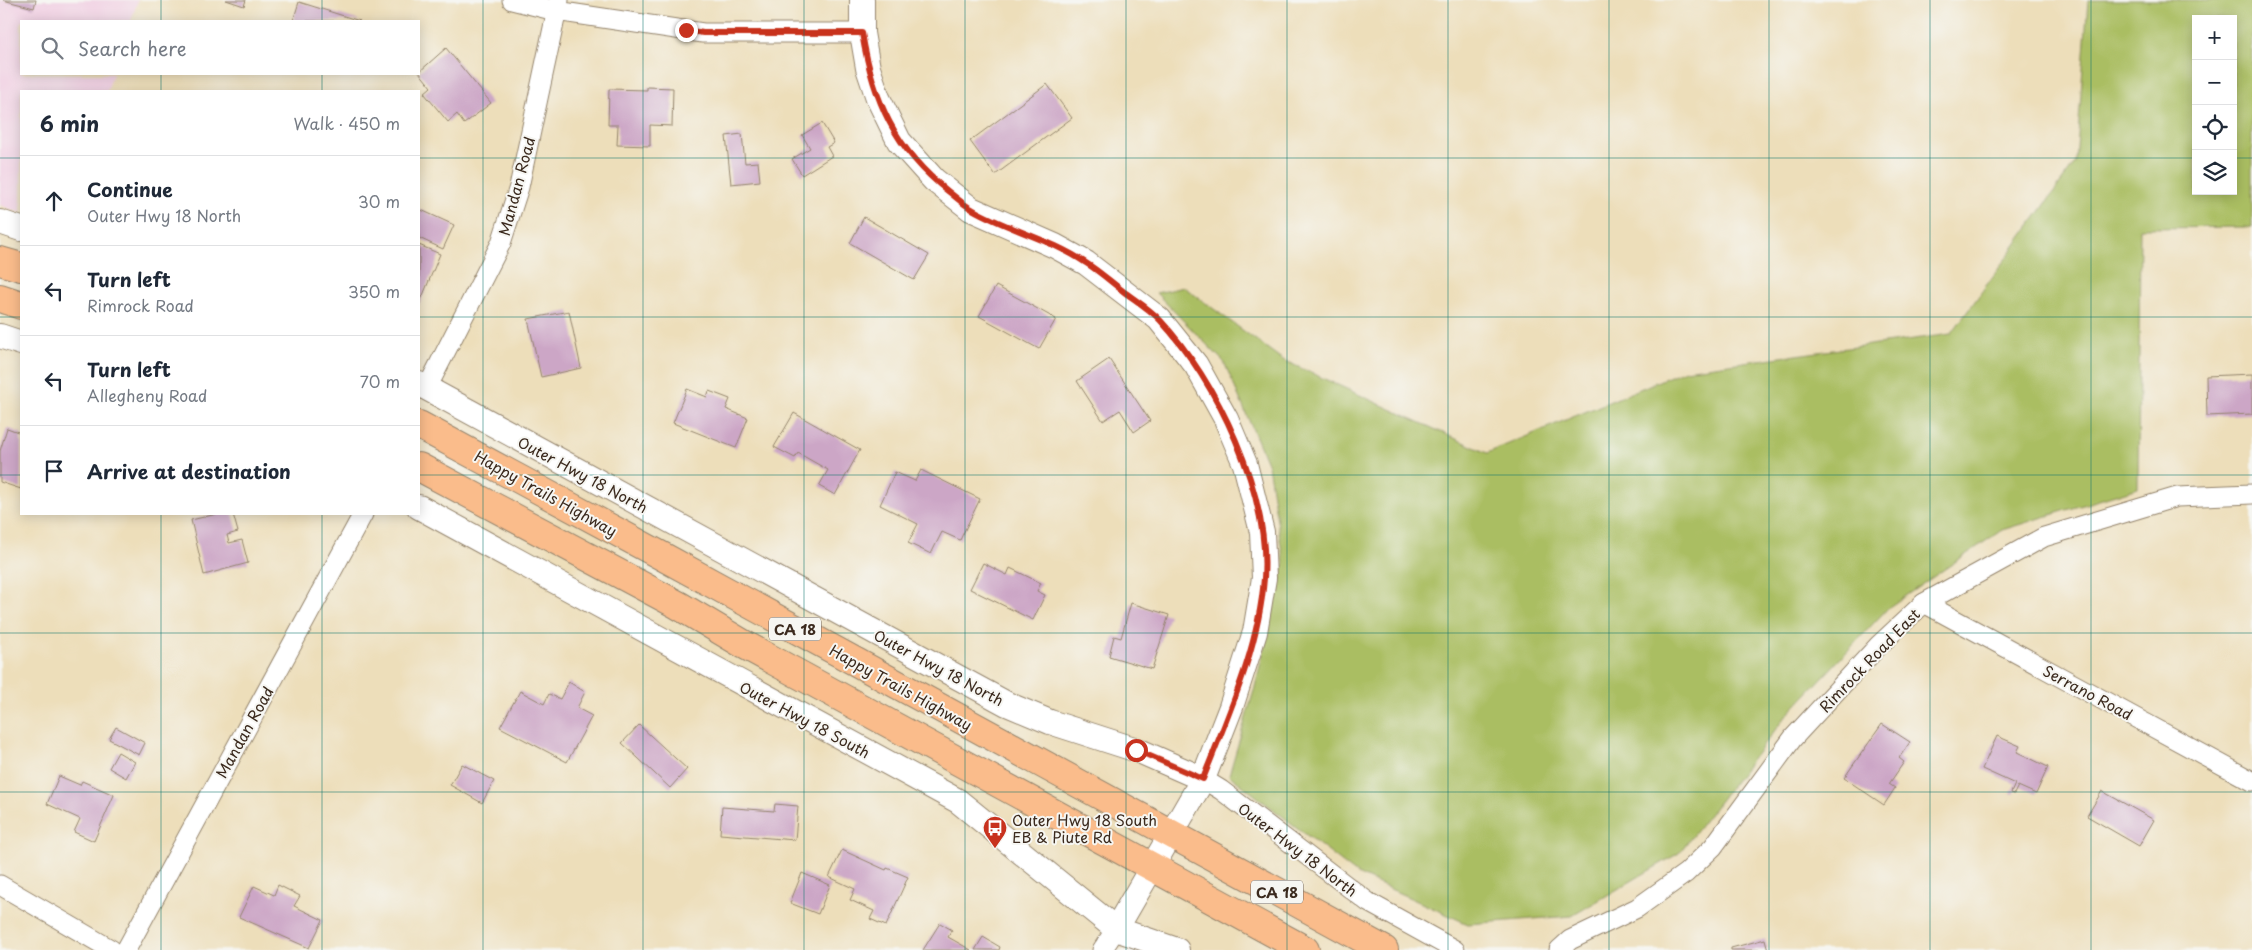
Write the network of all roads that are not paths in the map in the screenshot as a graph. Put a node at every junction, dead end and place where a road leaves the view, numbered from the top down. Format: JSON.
{"nodes":[{"id":1,"x":512,"y":0,"type":"edge"},
{"id":2,"x":862,"y":0,"type":"edge"},
{"id":3,"x":557,"y":6,"type":"edge"},
{"id":4,"x":862,"y":33,"type":"junction"},
{"id":5,"x":0,"y":222,"type":"edge"},
{"id":6,"x":20,"y":229,"type":"edge"},
{"id":7,"x":0,"y":261,"type":"edge"},
{"id":8,"x":20,"y":267,"type":"edge"},
{"id":9,"x":0,"y":298,"type":"edge"},
{"id":10,"x":20,"y":305,"type":"edge"},
{"id":11,"x":0,"y":336,"type":"edge"},
{"id":12,"x":20,"y":343,"type":"edge"},
{"id":13,"x":423,"y":386,"type":"edge"},
{"id":14,"x":420,"y":426,"type":"edge"},
{"id":15,"x":420,"y":468,"type":"edge"},
{"id":16,"x":2252,"y":494,"type":"edge"},
{"id":17,"x":420,"y":508,"type":"edge"},
{"id":18,"x":362,"y":515,"type":"edge"},
{"id":19,"x":1924,"y":603,"type":"junction"},
{"id":20,"x":1203,"y":779,"type":"junction"},
{"id":21,"x":2252,"y":781,"type":"edge"},
{"id":22,"x":1171,"y":834,"type":"junction"},
{"id":23,"x":1153,"y":866,"type":"junction"},
{"id":24,"x":0,"y":885,"type":"edge"},
{"id":25,"x":1116,"y":929,"type":"junction"},
{"id":26,"x":112,"y":950,"type":"edge"},
{"id":27,"x":126,"y":950,"type":"edge"},
{"id":28,"x":1102,"y":950,"type":"edge"},
{"id":29,"x":1177,"y":950,"type":"edge"},
{"id":30,"x":1304,"y":950,"type":"edge"},
{"id":31,"x":1384,"y":950,"type":"edge"},
{"id":32,"x":1455,"y":950,"type":"edge"},
{"id":33,"x":1559,"y":950,"type":"edge"}],
"edges":[{"from":1,"to":3,"type":"street"},
{"from":2,"to":4,"type":"street"},
{"from":3,"to":4,"type":"street"},
{"from":3,"to":13,"type":"street","name":"Mandan Road"},
{"from":4,"to":20,"type":"street"},
{"from":5,"to":6,"type":"street"},
{"from":7,"to":8,"type":"main road"},
{"from":9,"to":10,"type":"main road"},
{"from":11,"to":12,"type":"street"},
{"from":13,"to":20,"type":"street","name":"Outer Hwy 18 North"},
{"from":14,"to":22,"type":"main road","name":"Happy Trails Highway","number":"CA 18"},
{"from":15,"to":23,"type":"main road","number":"CA 18"},
{"from":16,"to":19,"type":"street","name":"Rimrock Road East"},
{"from":17,"to":25,"type":"street","name":"Outer Hwy 18 South"},
{"from":18,"to":27,"type":"street","name":"Mandan Road"},
{"from":19,"to":21,"type":"street","name":"Serrano Road"},
{"from":19,"to":33,"type":"street","name":"Rimrock Road East"},
{"from":20,"to":22,"type":"street"},
{"from":20,"to":32,"type":"street","name":"Outer Hwy 18 North"},
{"from":22,"to":23,"type":"street"},
{"from":22,"to":31,"type":"main road","name":"Happy Trails Highway","number":"CA 18"},
{"from":23,"to":25,"type":"street"},
{"from":23,"to":30,"type":"main road","number":"CA 18"},
{"from":24,"to":26,"type":"street"},
{"from":25,"to":28,"type":"street"},
{"from":25,"to":29,"type":"street","name":"Outer Hwy 18 South"}]}
